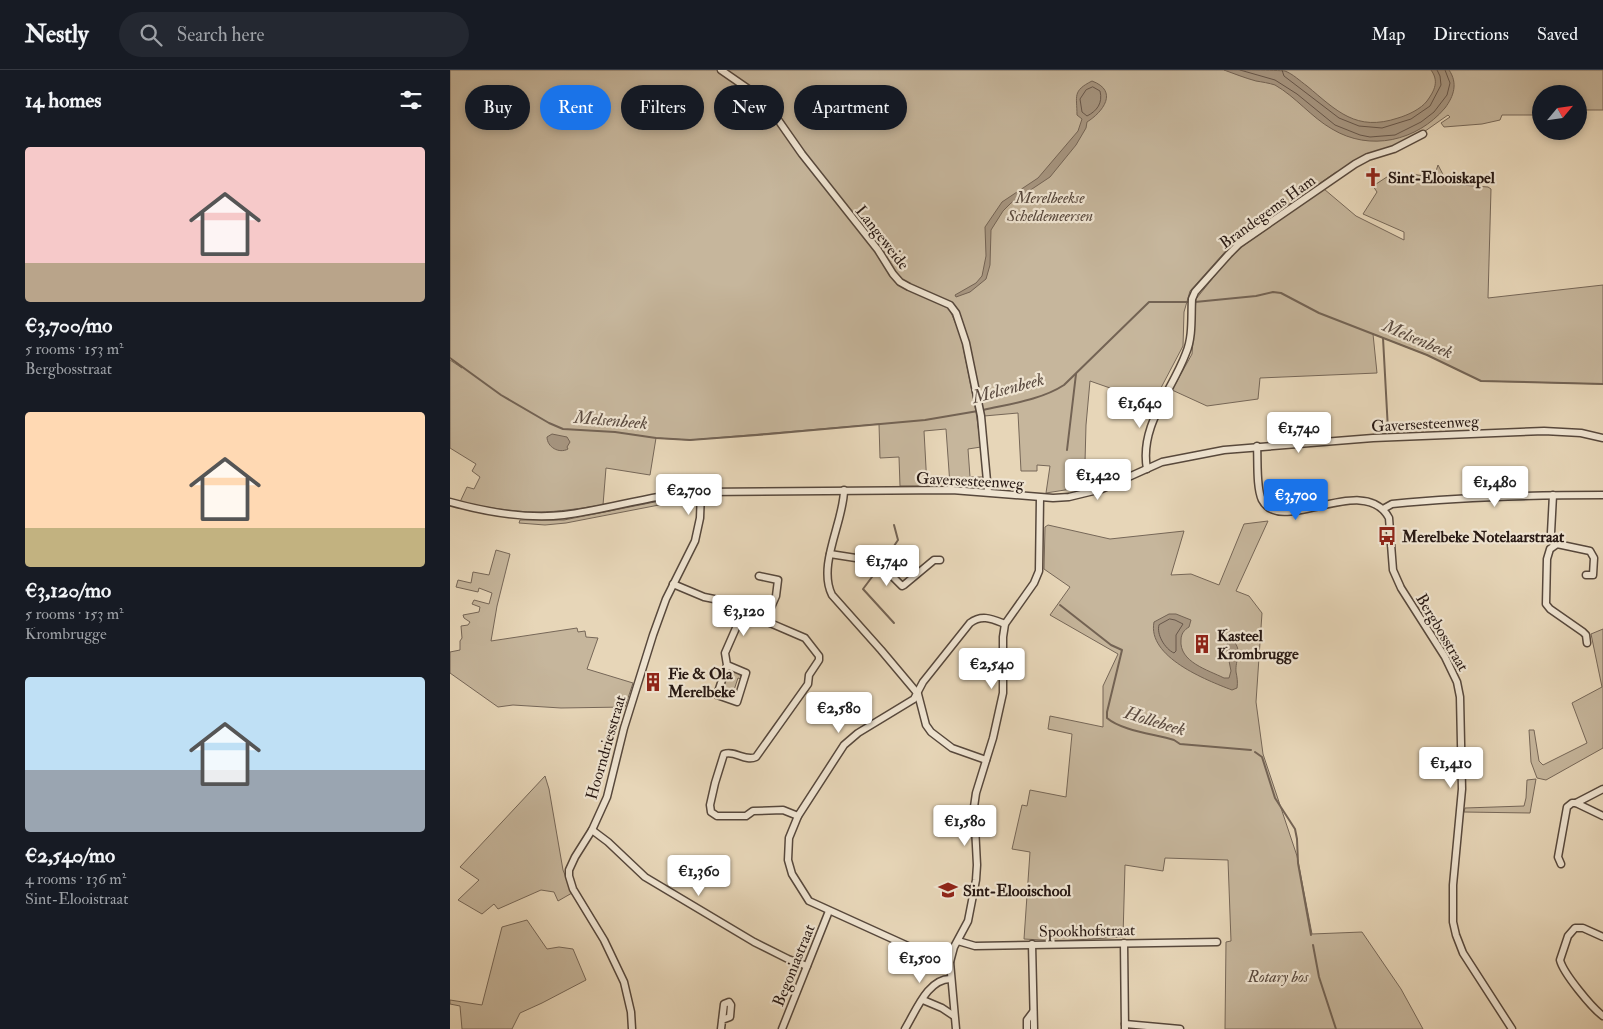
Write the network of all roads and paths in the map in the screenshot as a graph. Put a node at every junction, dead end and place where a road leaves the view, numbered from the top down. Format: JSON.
{"nodes":[{"id":1,"x":721,"y":70,"type":"edge"},
{"id":2,"x":1423,"y":134,"type":"dead end"},
{"id":3,"x":1603,"y":438,"type":"edge"},
{"id":4,"x":1257,"y":446,"type":"junction"},
{"id":5,"x":1147,"y":469,"type":"junction"},
{"id":6,"x":844,"y":490,"type":"junction"},
{"id":7,"x":701,"y":492,"type":"junction"},
{"id":8,"x":988,"y":492,"type":"junction"},
{"id":9,"x":1553,"y":495,"type":"junction"},
{"id":10,"x":1603,"y":495,"type":"edge"},
{"id":11,"x":1040,"y":498,"type":"junction"},
{"id":12,"x":450,"y":502,"type":"edge"},
{"id":13,"x":1383,"y":509,"type":"junction"},
{"id":14,"x":1554,"y":545,"type":"junction"},
{"id":15,"x":830,"y":554,"type":"junction"},
{"id":16,"x":940,"y":560,"type":"dead end"},
{"id":17,"x":1586,"y":575,"type":"dead end"},
{"id":18,"x":759,"y":576,"type":"dead end"},
{"id":19,"x":673,"y":584,"type":"junction"},
{"id":20,"x":743,"y":612,"type":"junction"},
{"id":21,"x":765,"y":621,"type":"junction"},
{"id":22,"x":1005,"y":624,"type":"junction"},
{"id":23,"x":1587,"y":643,"type":"dead end"},
{"id":24,"x":727,"y":665,"type":"junction"},
{"id":25,"x":918,"y":694,"type":"junction"},
{"id":26,"x":986,"y":760,"type":"junction"},
{"id":27,"x":1603,"y":789,"type":"edge"},
{"id":28,"x":1576,"y":802,"type":"junction"},
{"id":29,"x":798,"y":816,"type":"junction"},
{"id":30,"x":1603,"y":816,"type":"edge"},
{"id":31,"x":592,"y":830,"type":"junction"},
{"id":32,"x":1561,"y":864,"type":"dead end"},
{"id":33,"x":829,"y":911,"type":"junction"},
{"id":34,"x":1603,"y":937,"type":"edge"},
{"id":35,"x":958,"y":941,"type":"junction"},
{"id":36,"x":1217,"y":942,"type":"dead end"},
{"id":37,"x":1124,"y":943,"type":"junction"},
{"id":38,"x":1032,"y":944,"type":"junction"},
{"id":39,"x":950,"y":962,"type":"junction"},
{"id":40,"x":807,"y":966,"type":"junction"},
{"id":41,"x":951,"y":979,"type":"junction"},
{"id":42,"x":923,"y":1000,"type":"junction"},
{"id":43,"x":1033,"y":1012,"type":"junction"},
{"id":44,"x":954,"y":1016,"type":"junction"},
{"id":45,"x":1603,"y":1016,"type":"edge"},
{"id":46,"x":722,"y":1020,"type":"dead end"},
{"id":47,"x":1125,"y":1027,"type":"edge"},
{"id":48,"x":632,"y":1029,"type":"edge"},
{"id":49,"x":721,"y":1029,"type":"edge"},
{"id":50,"x":782,"y":1029,"type":"edge"},
{"id":51,"x":906,"y":1029,"type":"edge"},
{"id":52,"x":956,"y":1029,"type":"edge"},
{"id":53,"x":1027,"y":1029,"type":"edge"},
{"id":54,"x":1034,"y":1029,"type":"edge"},
{"id":55,"x":1180,"y":1029,"type":"edge"},
{"id":56,"x":1512,"y":1029,"type":"edge"}],
"edges":[{"from":1,"to":8,"type":"street","name":"Langeweide"},
{"from":2,"to":5,"type":"street","name":"Brandegems Ham"},
{"from":3,"to":4,"type":"street","name":"Gaversesteenweg"},
{"from":4,"to":5,"type":"street","name":"Gaversesteenweg"},
{"from":4,"to":13,"type":"street"},
{"from":5,"to":11,"type":"street","name":"Gaversesteenweg"},
{"from":6,"to":7,"type":"street","name":"Gaversesteenweg"},
{"from":6,"to":8,"type":"street","name":"Gaversesteenweg"},
{"from":6,"to":15,"type":"street"},
{"from":7,"to":12,"type":"street","name":"Gaversesteenweg"},
{"from":7,"to":19,"type":"street","name":"Hoorndriesstraat"},
{"from":8,"to":11,"type":"street","name":"Gaversesteenweg"},
{"from":9,"to":10,"type":"street"},
{"from":9,"to":13,"type":"street"},
{"from":9,"to":14,"type":"street"},
{"from":11,"to":22,"type":"street"},
{"from":13,"to":56,"type":"street","name":"Bergbosstraat"},
{"from":14,"to":17,"type":"street"},
{"from":14,"to":23,"type":"street"},
{"from":15,"to":16,"type":"street"},
{"from":15,"to":25,"type":"street"},
{"from":18,"to":21,"type":"street"},
{"from":19,"to":20,"type":"street"},
{"from":19,"to":31,"type":"street","name":"Hoorndriesstraat"},
{"from":20,"to":21,"type":"street"},
{"from":20,"to":24,"type":"street"},
{"from":21,"to":29,"type":"street"},
{"from":22,"to":25,"type":"street"},
{"from":22,"to":26,"type":"street"},
{"from":24,"to":24,"type":"street"},
{"from":25,"to":26,"type":"street"},
{"from":25,"to":29,"type":"street"},
{"from":26,"to":35,"type":"street"},
{"from":27,"to":28,"type":"street"},
{"from":28,"to":30,"type":"street"},
{"from":28,"to":32,"type":"street"},
{"from":29,"to":33,"type":"street"},
{"from":31,"to":40,"type":"street"},
{"from":31,"to":48,"type":"street","name":"Hoorndriesstraat"},
{"from":33,"to":39,"type":"street"},
{"from":33,"to":40,"type":"street","name":"Begoniastraat"},
{"from":34,"to":45,"type":"street"},
{"from":35,"to":38,"type":"street","name":"Spookhofstraat"},
{"from":35,"to":39,"type":"street"},
{"from":36,"to":37,"type":"street","name":"Spookhofstraat"},
{"from":37,"to":38,"type":"street","name":"Spookhofstraat"},
{"from":37,"to":47,"type":"street"},
{"from":38,"to":43,"type":"street"},
{"from":39,"to":41,"type":"street"},
{"from":40,"to":50,"type":"street","name":"Begoniastraat"},
{"from":41,"to":42,"type":"street"},
{"from":41,"to":44,"type":"street"},
{"from":42,"to":44,"type":"street"},
{"from":42,"to":51,"type":"street"},
{"from":43,"to":53,"type":"street"},
{"from":43,"to":54,"type":"street"},
{"from":44,"to":52,"type":"street"},
{"from":46,"to":49,"type":"street"},
{"from":47,"to":55,"type":"street"}]}
